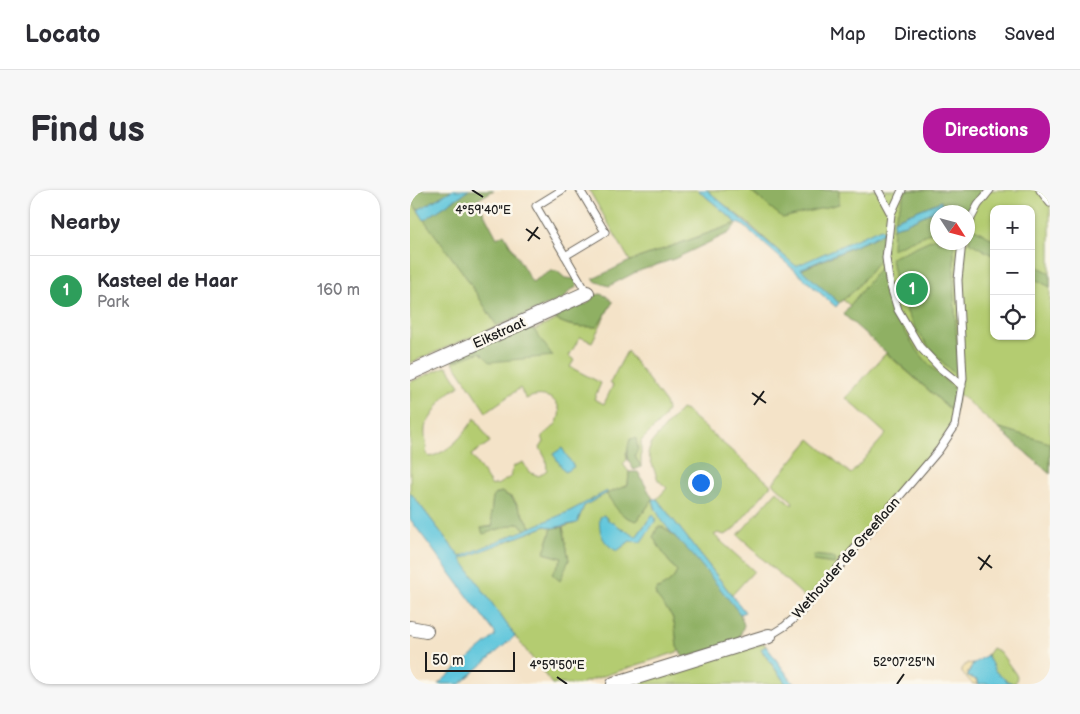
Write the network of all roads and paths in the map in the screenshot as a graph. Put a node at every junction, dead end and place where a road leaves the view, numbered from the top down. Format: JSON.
{"nodes":[{"id":1,"x":562,"y":190,"type":"edge"},
{"id":2,"x":580,"y":190,"type":"edge"},
{"id":3,"x":878,"y":190,"type":"edge"},
{"id":4,"x":902,"y":190,"type":"edge"},
{"id":5,"x":990,"y":190,"type":"edge"},
{"id":6,"x":1040,"y":190,"type":"edge"},
{"id":7,"x":1050,"y":203,"type":"edge"},
{"id":8,"x":975,"y":211,"type":"edge"},
{"id":9,"x":891,"y":214,"type":"junction"},
{"id":10,"x":961,"y":250,"type":"edge"},
{"id":11,"x":565,"y":256,"type":"junction"},
{"id":12,"x":588,"y":293,"type":"joint"},
{"id":13,"x":410,"y":373,"type":"edge"},
{"id":14,"x":962,"y":386,"type":"junction"},
{"id":15,"x":410,"y":628,"type":"edge"},
{"id":16,"x":426,"y":631,"type":"dead end"},
{"id":17,"x":769,"y":636,"type":"joint"},
{"id":18,"x":614,"y":684,"type":"edge"}],
"edges":[{"from":1,"to":11,"type":"lane"},
{"from":2,"to":11,"type":"lane"},
{"from":3,"to":9,"type":"lane"},
{"from":4,"to":9,"type":"lane"},
{"from":5,"to":8,"type":"lane"},
{"from":6,"to":7,"type":"lane"},
{"from":9,"to":14,"type":"lane"},
{"from":10,"to":14,"type":"lane","name":"Wethouder de Greeflaan"},
{"from":11,"to":12,"type":"lane"},
{"from":12,"to":13,"type":"street","name":"Eikstraat"},
{"from":14,"to":17,"type":"lane","name":"Wethouder de Greeflaan"},
{"from":15,"to":16,"type":"street"},
{"from":17,"to":18,"type":"street","name":"Wethouder de Greeflaan"}]}
